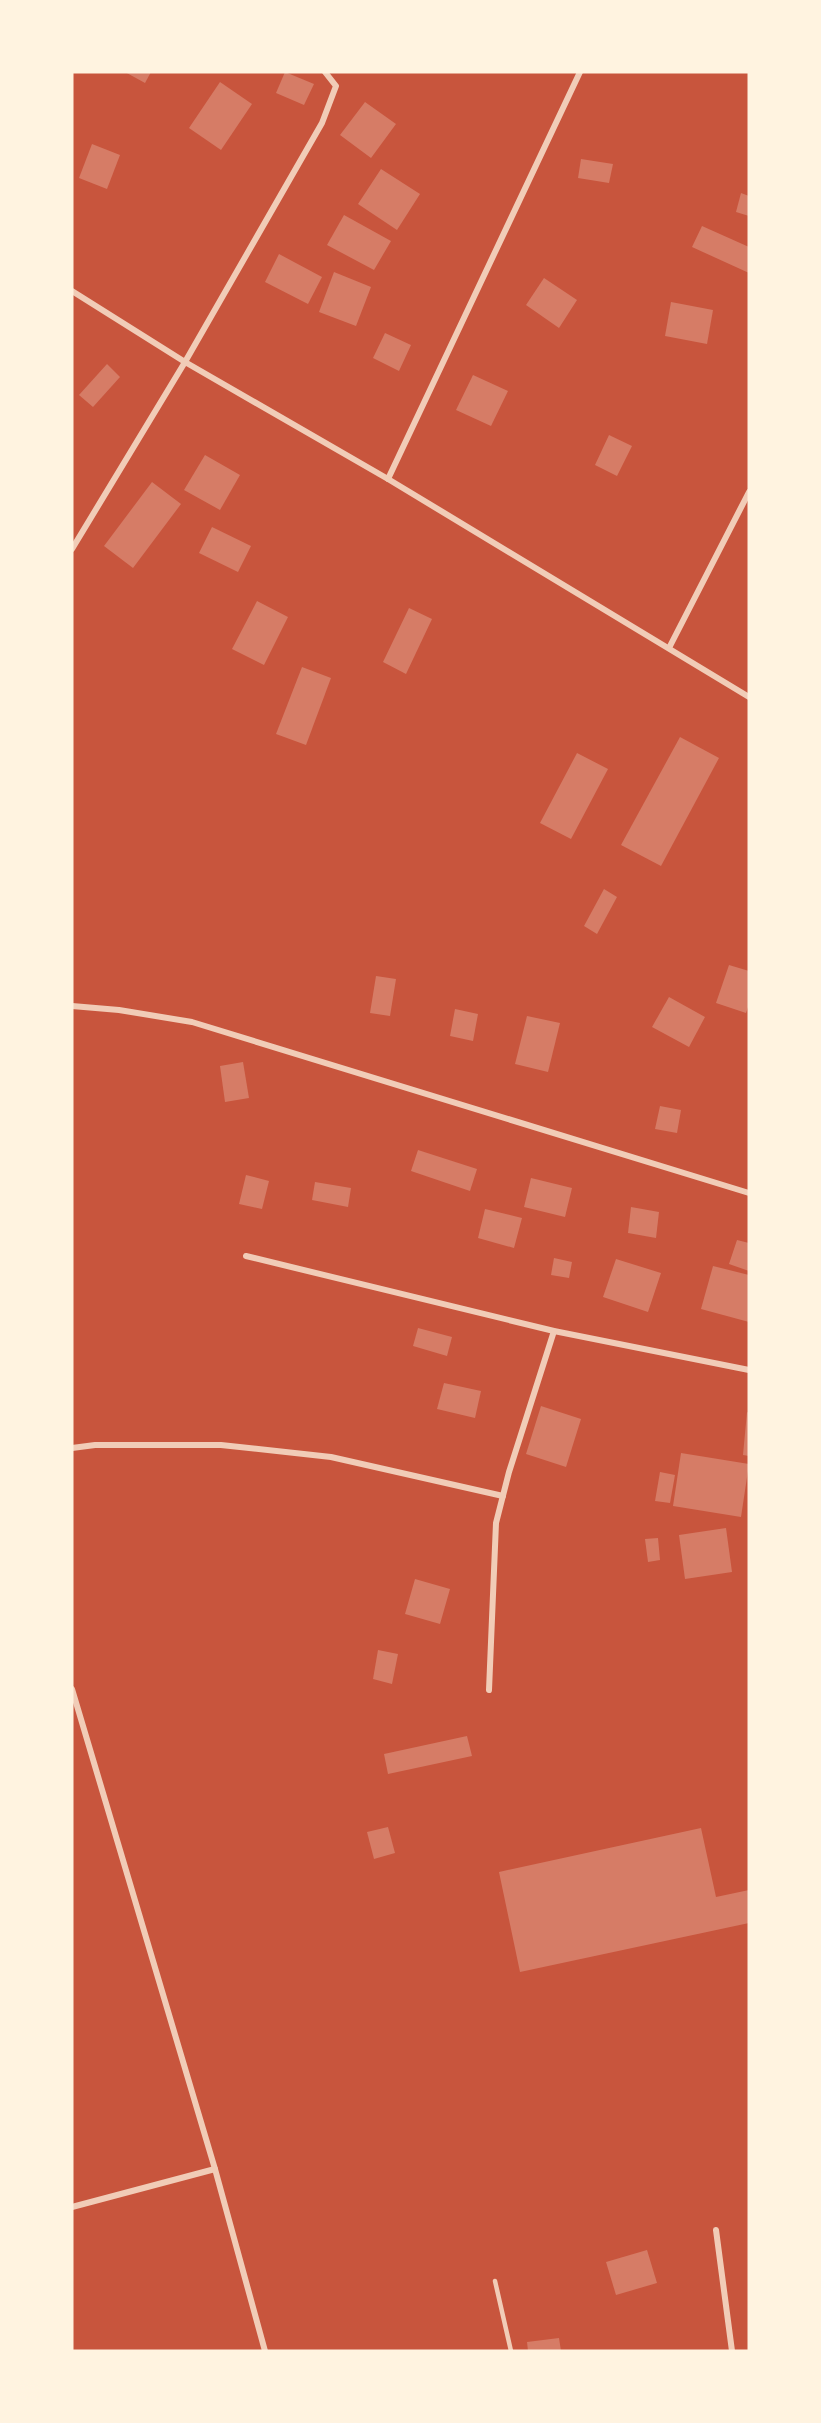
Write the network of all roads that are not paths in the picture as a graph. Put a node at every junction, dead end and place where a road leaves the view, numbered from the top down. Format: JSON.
{"nodes":[{"id":1,"x":325,"y":72,"type":"edge"},
{"id":2,"x":580,"y":72,"type":"edge"},
{"id":3,"x":72,"y":291,"type":"edge"},
{"id":4,"x":185,"y":363,"type":"junction"},
{"id":5,"x":388,"y":479,"type":"junction"},
{"id":6,"x":749,"y":492,"type":"edge"},
{"id":7,"x":72,"y":549,"type":"edge"},
{"id":8,"x":669,"y":648,"type":"junction"},
{"id":9,"x":749,"y":697,"type":"edge"},
{"id":10,"x":72,"y":1006,"type":"edge"},
{"id":11,"x":749,"y":1193,"type":"edge"},
{"id":12,"x":246,"y":1256,"type":"dead end"},
{"id":13,"x":554,"y":1330,"type":"junction"},
{"id":14,"x":749,"y":1370,"type":"edge"},
{"id":15,"x":72,"y":1448,"type":"edge"},
{"id":16,"x":503,"y":1496,"type":"junction"},
{"id":17,"x":72,"y":1689,"type":"edge"},
{"id":18,"x":489,"y":1690,"type":"dead end"},
{"id":19,"x":215,"y":2169,"type":"junction"},
{"id":20,"x":72,"y":2207,"type":"edge"},
{"id":21,"x":717,"y":2230,"type":"dead end"},
{"id":22,"x":495,"y":2281,"type":"dead end"},
{"id":23,"x":264,"y":2351,"type":"edge"},
{"id":24,"x":511,"y":2351,"type":"edge"},
{"id":25,"x":732,"y":2351,"type":"edge"}],
"edges":[{"from":1,"to":4,"type":"street"},
{"from":2,"to":5,"type":"street"},
{"from":3,"to":4,"type":"street"},
{"from":4,"to":5,"type":"street"},
{"from":4,"to":7,"type":"street"},
{"from":5,"to":8,"type":"street"},
{"from":6,"to":8,"type":"street"},
{"from":8,"to":9,"type":"street"},
{"from":10,"to":11,"type":"street"},
{"from":12,"to":13,"type":"street"},
{"from":13,"to":14,"type":"street"},
{"from":13,"to":16,"type":"street"},
{"from":15,"to":16,"type":"street"},
{"from":16,"to":18,"type":"street"},
{"from":17,"to":19,"type":"street"},
{"from":19,"to":20,"type":"street"},
{"from":19,"to":23,"type":"street"},
{"from":21,"to":25,"type":"street"},
{"from":22,"to":24,"type":"lane"}]}
